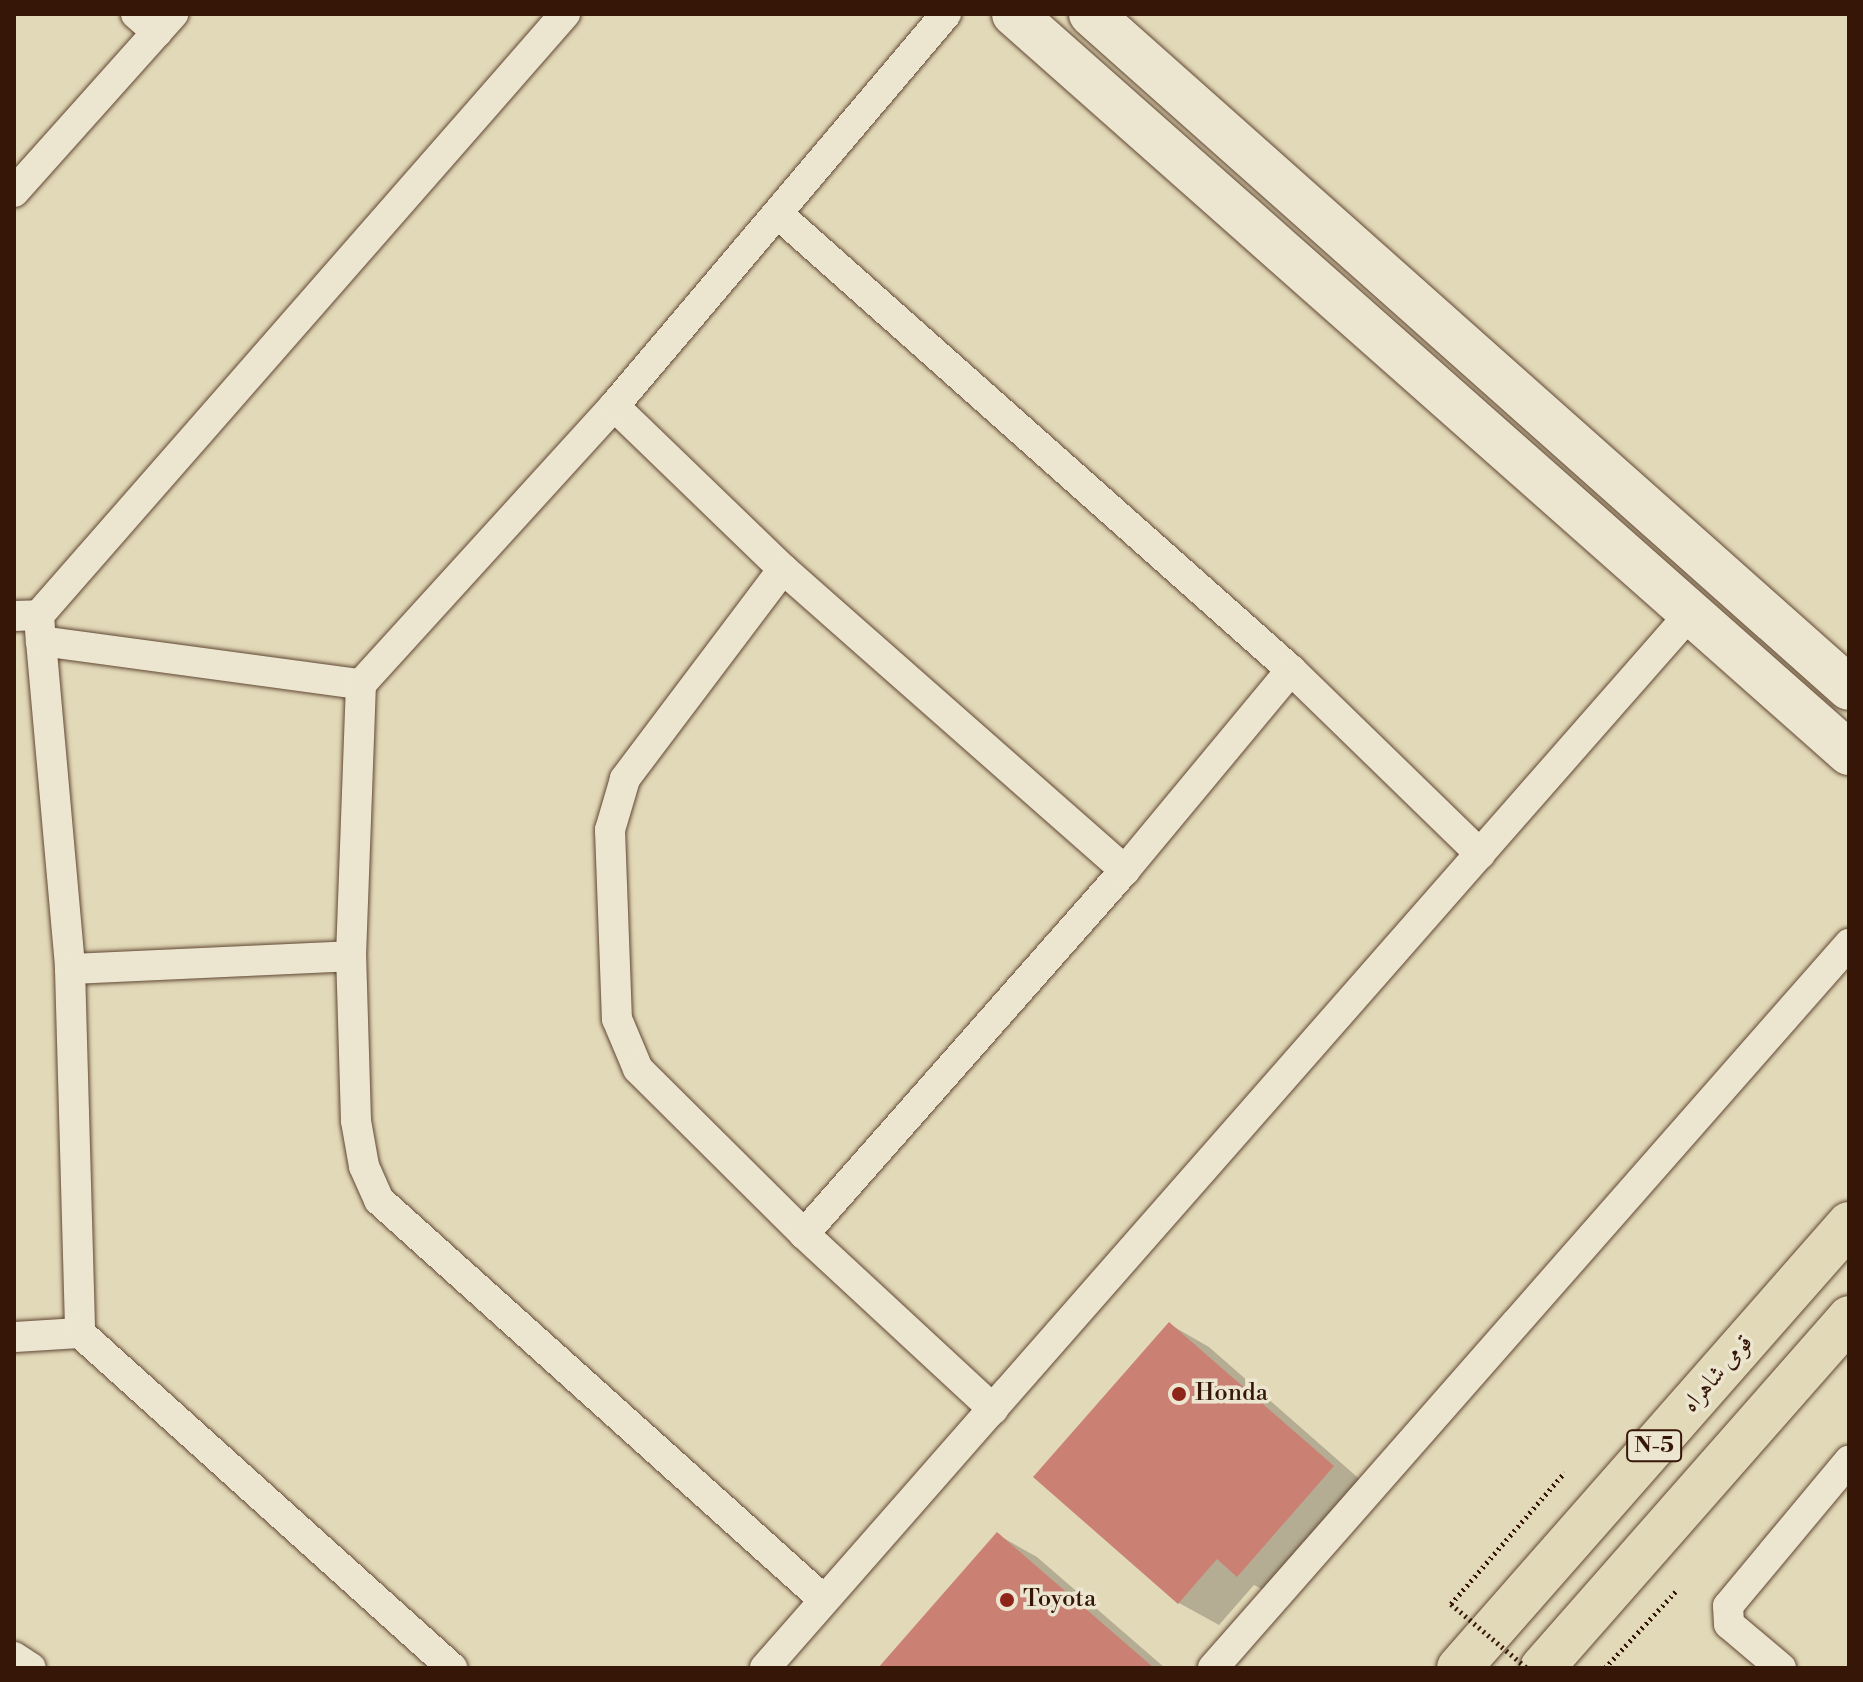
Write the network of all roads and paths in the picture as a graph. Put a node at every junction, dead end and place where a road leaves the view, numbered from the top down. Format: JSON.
{"nodes":[{"id":1,"x":565,"y":14,"type":"edge"},
{"id":2,"x":946,"y":14,"type":"edge"},
{"id":3,"x":1014,"y":14,"type":"edge"},
{"id":4,"x":1091,"y":14,"type":"edge"},
{"id":5,"x":156,"y":20,"type":"edge"},
{"id":6,"x":1165,"y":80,"type":"junction"},
{"id":7,"x":1132,"y":118,"type":"junction"},
{"id":8,"x":14,"y":192,"type":"edge"},
{"id":9,"x":778,"y":214,"type":"junction"},
{"id":10,"x":614,"y":406,"type":"junction"},
{"id":11,"x":783,"y":569,"type":"junction"},
{"id":12,"x":1690,"y":614,"type":"junction"},
{"id":13,"x":31,"y":624,"type":"edge"},
{"id":14,"x":1291,"y":670,"type":"junction"},
{"id":15,"x":361,"y":684,"type":"junction"},
{"id":16,"x":1849,"y":688,"type":"edge"},
{"id":17,"x":1849,"y":753,"type":"edge"},
{"id":18,"x":1480,"y":854,"type":"junction"},
{"id":19,"x":1125,"y":870,"type":"junction"},
{"id":20,"x":1849,"y":944,"type":"edge"},
{"id":21,"x":351,"y":956,"type":"junction"},
{"id":22,"x":70,"y":969,"type":"junction"},
{"id":23,"x":1849,"y":1224,"type":"edge"},
{"id":24,"x":804,"y":1234,"type":"junction"},
{"id":25,"x":1849,"y":1318,"type":"edge"},
{"id":26,"x":80,"y":1333,"type":"junction"},
{"id":27,"x":14,"y":1337,"type":"edge"},
{"id":28,"x":993,"y":1409,"type":"junction"},
{"id":29,"x":1849,"y":1461,"type":"edge"},
{"id":30,"x":1565,"y":1472,"type":"dead end"},
{"id":31,"x":1677,"y":1590,"type":"dead end"},
{"id":32,"x":824,"y":1600,"type":"junction"},
{"id":33,"x":14,"y":1657,"type":"edge"},
{"id":34,"x":31,"y":1668,"type":"edge"},
{"id":35,"x":452,"y":1668,"type":"edge"},
{"id":36,"x":765,"y":1668,"type":"edge"},
{"id":37,"x":1213,"y":1668,"type":"edge"},
{"id":38,"x":1459,"y":1668,"type":"edge"},
{"id":39,"x":1527,"y":1668,"type":"edge"},
{"id":40,"x":1542,"y":1668,"type":"edge"},
{"id":41,"x":1605,"y":1668,"type":"edge"},
{"id":42,"x":1781,"y":1668,"type":"edge"}],
"edges":[{"from":1,"to":13,"type":"street"},
{"from":2,"to":9,"type":"street"},
{"from":3,"to":7,"type":"street"},
{"from":4,"to":6,"type":"street"},
{"from":5,"to":8,"type":"street"},
{"from":6,"to":7,"type":"street"},
{"from":6,"to":16,"type":"street"},
{"from":7,"to":12,"type":"street"},
{"from":9,"to":10,"type":"street"},
{"from":9,"to":14,"type":"street"},
{"from":10,"to":11,"type":"street"},
{"from":10,"to":15,"type":"street"},
{"from":11,"to":19,"type":"street"},
{"from":11,"to":24,"type":"street"},
{"from":12,"to":17,"type":"street"},
{"from":12,"to":18,"type":"street"},
{"from":13,"to":15,"type":"street"},
{"from":13,"to":22,"type":"street"},
{"from":14,"to":18,"type":"street"},
{"from":14,"to":19,"type":"street"},
{"from":15,"to":21,"type":"street"},
{"from":18,"to":28,"type":"street"},
{"from":19,"to":24,"type":"street"},
{"from":20,"to":37,"type":"street"},
{"from":21,"to":22,"type":"street"},
{"from":21,"to":32,"type":"street"},
{"from":22,"to":26,"type":"street"},
{"from":23,"to":38,"type":"highway","name":"قومی شاہراہ","number":"N-5"},
{"from":24,"to":28,"type":"street"},
{"from":25,"to":40,"type":"highway","number":"N-5"},
{"from":26,"to":27,"type":"street"},
{"from":26,"to":35,"type":"street"},
{"from":28,"to":32,"type":"street"},
{"from":29,"to":42,"type":"street"},
{"from":30,"to":39,"type":"path","bridge":true},
{"from":31,"to":41,"type":"path"},
{"from":32,"to":36,"type":"street"},
{"from":33,"to":34,"type":"street"}]}
